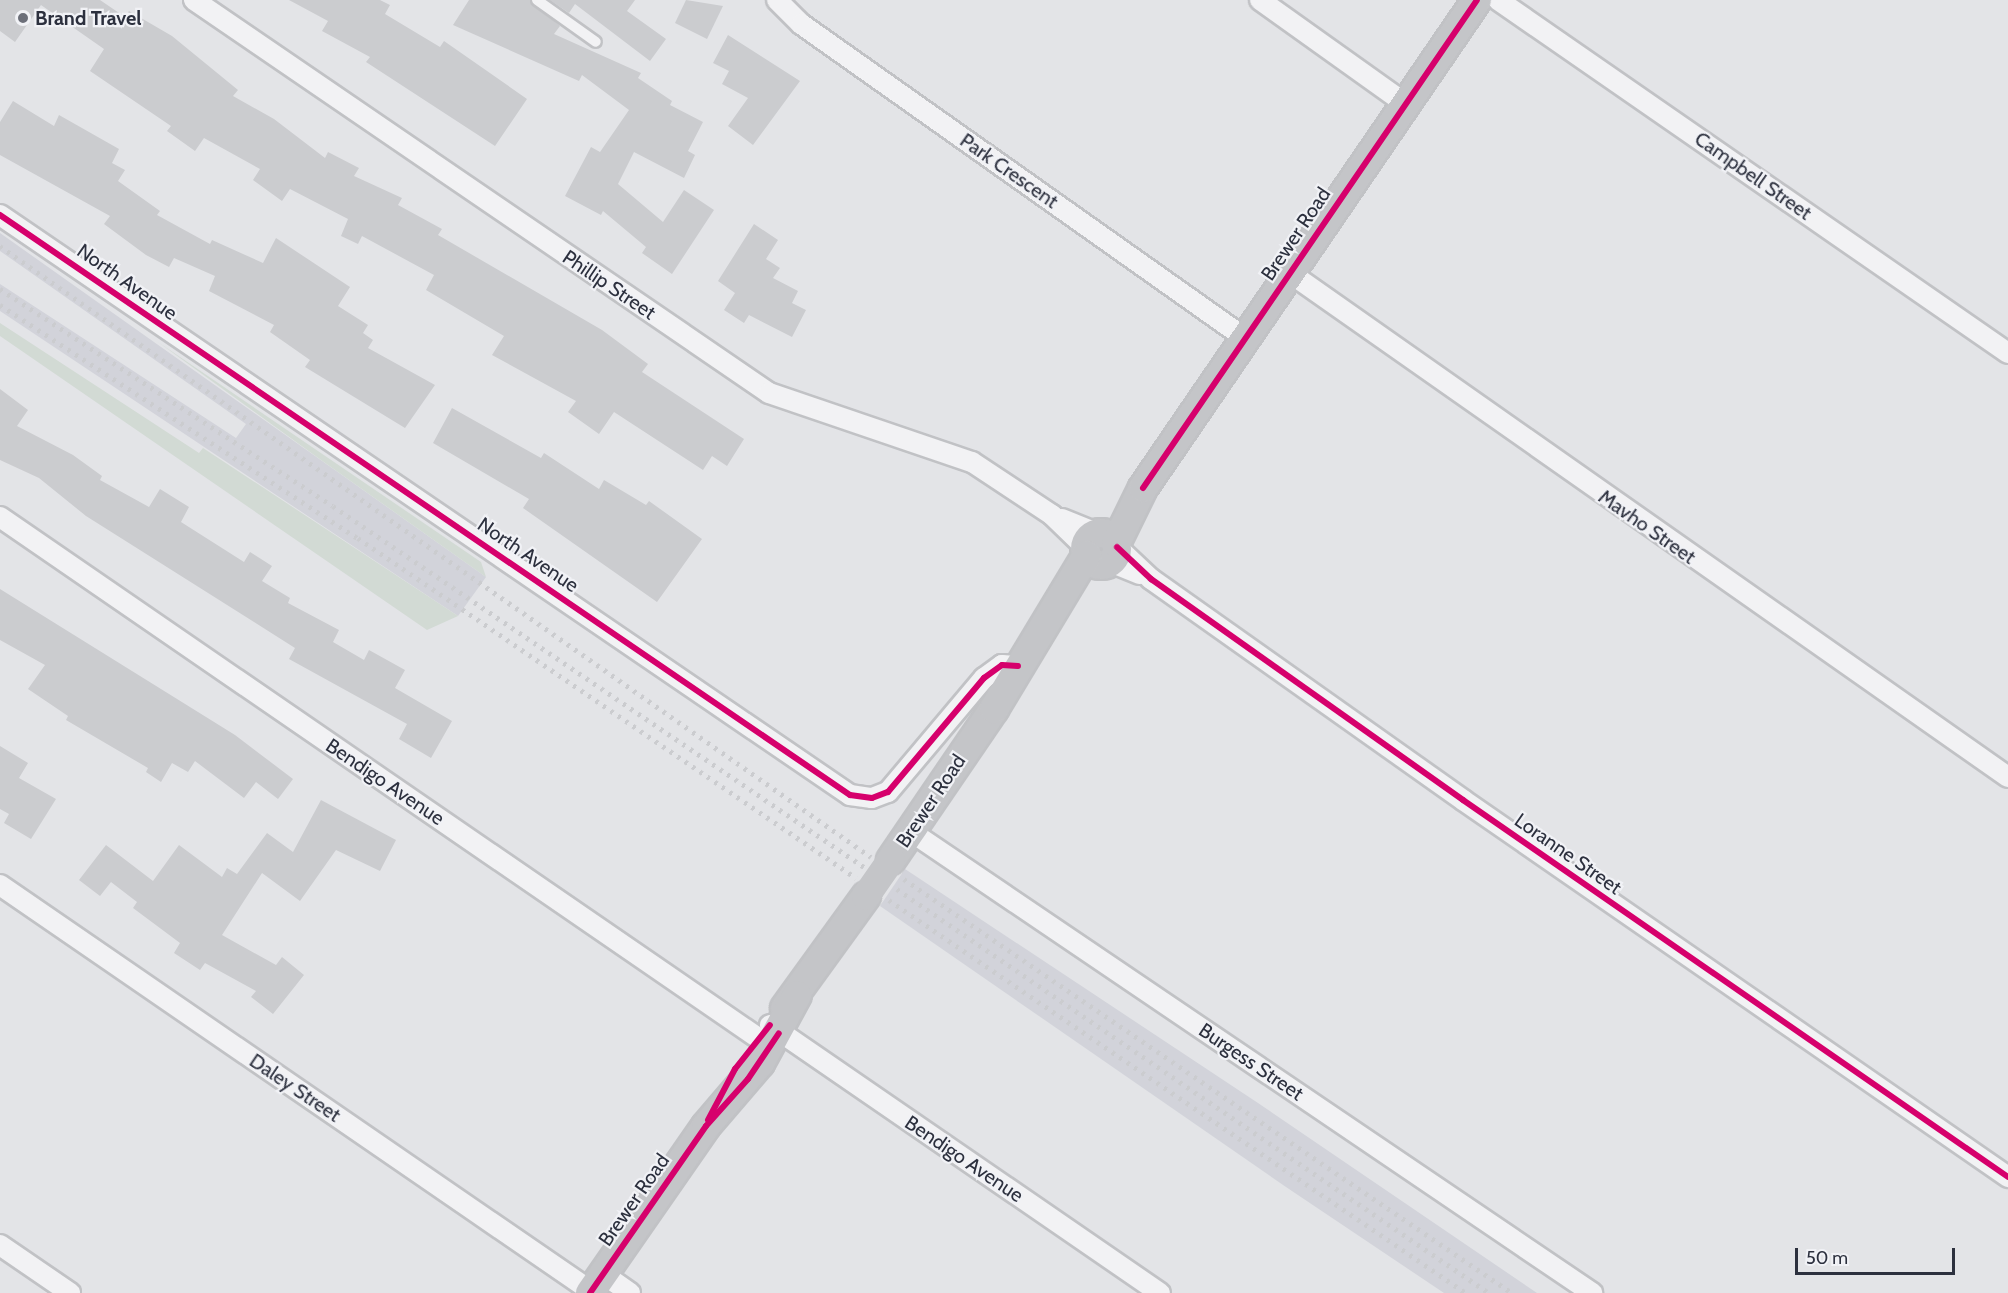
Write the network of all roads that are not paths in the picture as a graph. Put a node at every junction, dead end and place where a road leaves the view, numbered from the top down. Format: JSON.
{"nodes":[{"id":1,"x":194,"y":0,"type":"edge"},
{"id":2,"x":537,"y":0,"type":"edge"},
{"id":3,"x":777,"y":0,"type":"edge"},
{"id":4,"x":1260,"y":0,"type":"edge"},
{"id":5,"x":1476,"y":0,"type":"edge"},
{"id":6,"x":1498,"y":0,"type":"edge"},
{"id":7,"x":596,"y":42,"type":"dead end"},
{"id":8,"x":1406,"y":104,"type":"junction"},
{"id":9,"x":0,"y":215,"type":"edge"},
{"id":10,"x":1290,"y":273,"type":"junction"},
{"id":11,"x":1245,"y":338,"type":"junction"},
{"id":12,"x":2008,"y":353,"type":"edge"},
{"id":13,"x":0,"y":518,"type":"edge"},
{"id":14,"x":1102,"y":548,"type":"junction"},
{"id":15,"x":1018,"y":666,"type":"junction"},
{"id":16,"x":2008,"y":777,"type":"edge"},
{"id":17,"x":910,"y":831,"type":"junction"},
{"id":18,"x":0,"y":885,"type":"edge"},
{"id":19,"x":769,"y":1035,"type":"junction"},
{"id":20,"x":2008,"y":1177,"type":"edge"},
{"id":21,"x":0,"y":1245,"type":"edge"},
{"id":22,"x":595,"y":1286,"type":"edge"},
{"id":23,"x":70,"y":1293,"type":"edge"},
{"id":24,"x":630,"y":1293,"type":"edge"},
{"id":25,"x":1160,"y":1293,"type":"edge"},
{"id":26,"x":1592,"y":1293,"type":"edge"}],
"edges":[{"from":1,"to":14,"type":"street","name":"Phillip Street"},
{"from":2,"to":7,"type":"lane"},
{"from":3,"to":11,"type":"street","name":"Park Crescent"},
{"from":4,"to":8,"type":"street"},
{"from":5,"to":8,"type":"street","name":"Brewer Road"},
{"from":6,"to":12,"type":"street","name":"Campbell Street"},
{"from":8,"to":10,"type":"street","name":"Brewer Road"},
{"from":9,"to":15,"type":"street","name":"North Avenue"},
{"from":10,"to":11,"type":"street","name":"Brewer Road"},
{"from":10,"to":16,"type":"street","name":"Mavho Street"},
{"from":11,"to":14,"type":"street","name":"Brewer Road"},
{"from":13,"to":19,"type":"street","name":"Bendigo Avenue"},
{"from":14,"to":15,"type":"street","name":"Brewer Road"},
{"from":14,"to":20,"type":"street","name":"Loranne Street"},
{"from":15,"to":17,"type":"street","name":"Brewer Road"},
{"from":17,"to":19,"type":"street","name":"Brewer Road","bridge":true},
{"from":17,"to":26,"type":"street","name":"Burgess Street"},
{"from":18,"to":22,"type":"street","name":"Daley Street"},
{"from":19,"to":22,"type":"street","name":"Brewer Road"},
{"from":19,"to":25,"type":"street","name":"Bendigo Avenue"},
{"from":21,"to":23,"type":"street"},
{"from":22,"to":24,"type":"street","name":"Daley Street"}]}
